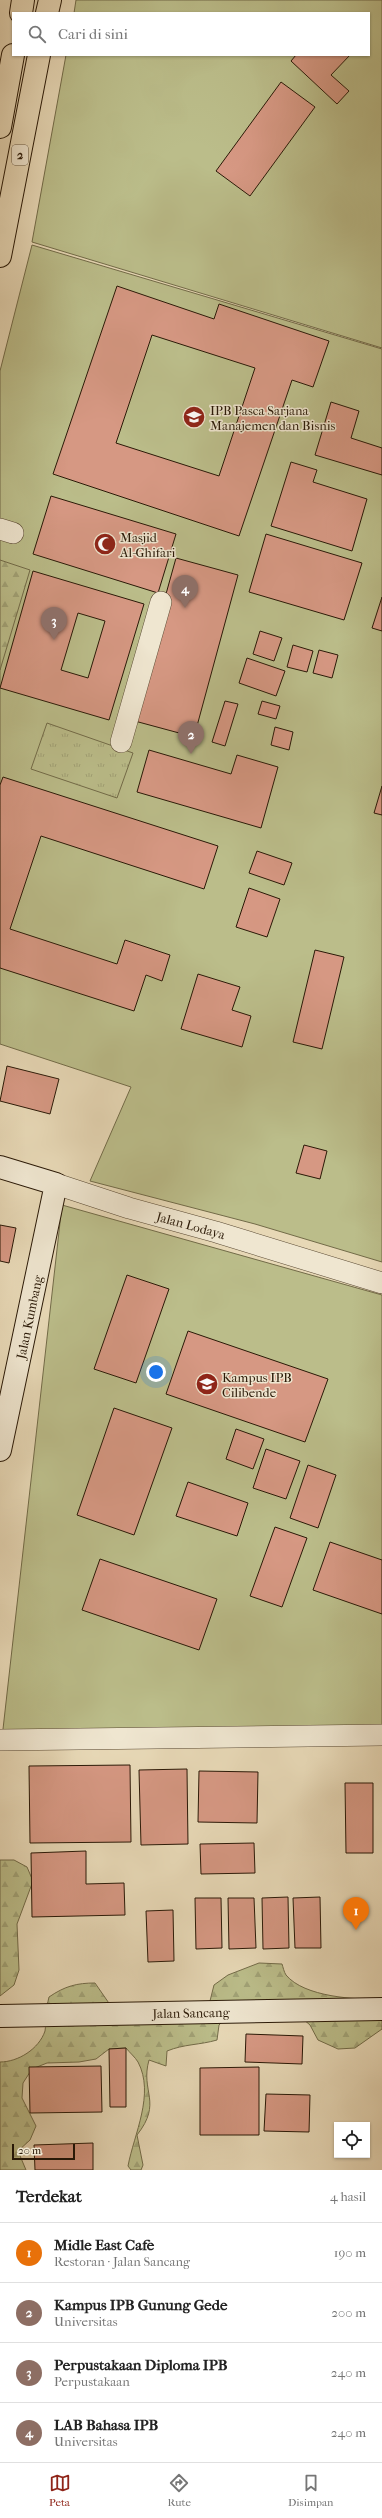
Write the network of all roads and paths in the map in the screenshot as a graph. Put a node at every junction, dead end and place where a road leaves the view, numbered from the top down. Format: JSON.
{"nodes":[{"id":1,"x":23,"y":0,"type":"edge"},
{"id":2,"x":50,"y":0,"type":"edge"},
{"id":3,"x":21,"y":12,"type":"edge"},
{"id":4,"x":47,"y":12,"type":"edge"},
{"id":5,"x":13,"y":56,"type":"edge"},
{"id":6,"x":39,"y":56,"type":"edge"},
{"id":7,"x":0,"y":127,"type":"edge"},
{"id":8,"x":0,"y":255,"type":"edge"},
{"id":9,"x":161,"y":602,"type":"dead end"},
{"id":10,"x":121,"y":742,"type":"dead end"},
{"id":11,"x":0,"y":1167,"type":"edge"},
{"id":12,"x":56,"y":1184,"type":"junction"},
{"id":13,"x":382,"y":1284,"type":"edge"},
{"id":14,"x":0,"y":1450,"type":"edge"},
{"id":15,"x":382,"y":1735,"type":"edge"},
{"id":16,"x":0,"y":1740,"type":"edge"},
{"id":17,"x":382,"y":2010,"type":"edge"},
{"id":18,"x":0,"y":2016,"type":"edge"}],
"edges":[{"from":1,"to":3,"type":"highway"},
{"from":2,"to":4,"type":"highway"},
{"from":5,"to":7,"type":"highway"},
{"from":6,"to":8,"type":"highway","number":"2"},
{"from":9,"to":10,"type":"street"},
{"from":11,"to":12,"type":"street","name":"Jalan Lodaya"},
{"from":12,"to":13,"type":"street","name":"Jalan Lodaya"},
{"from":12,"to":14,"type":"street","name":"Jalan Kumbang"},
{"from":15,"to":16,"type":"street"},
{"from":17,"to":18,"type":"street","name":"Jalan Sancang"}]}
